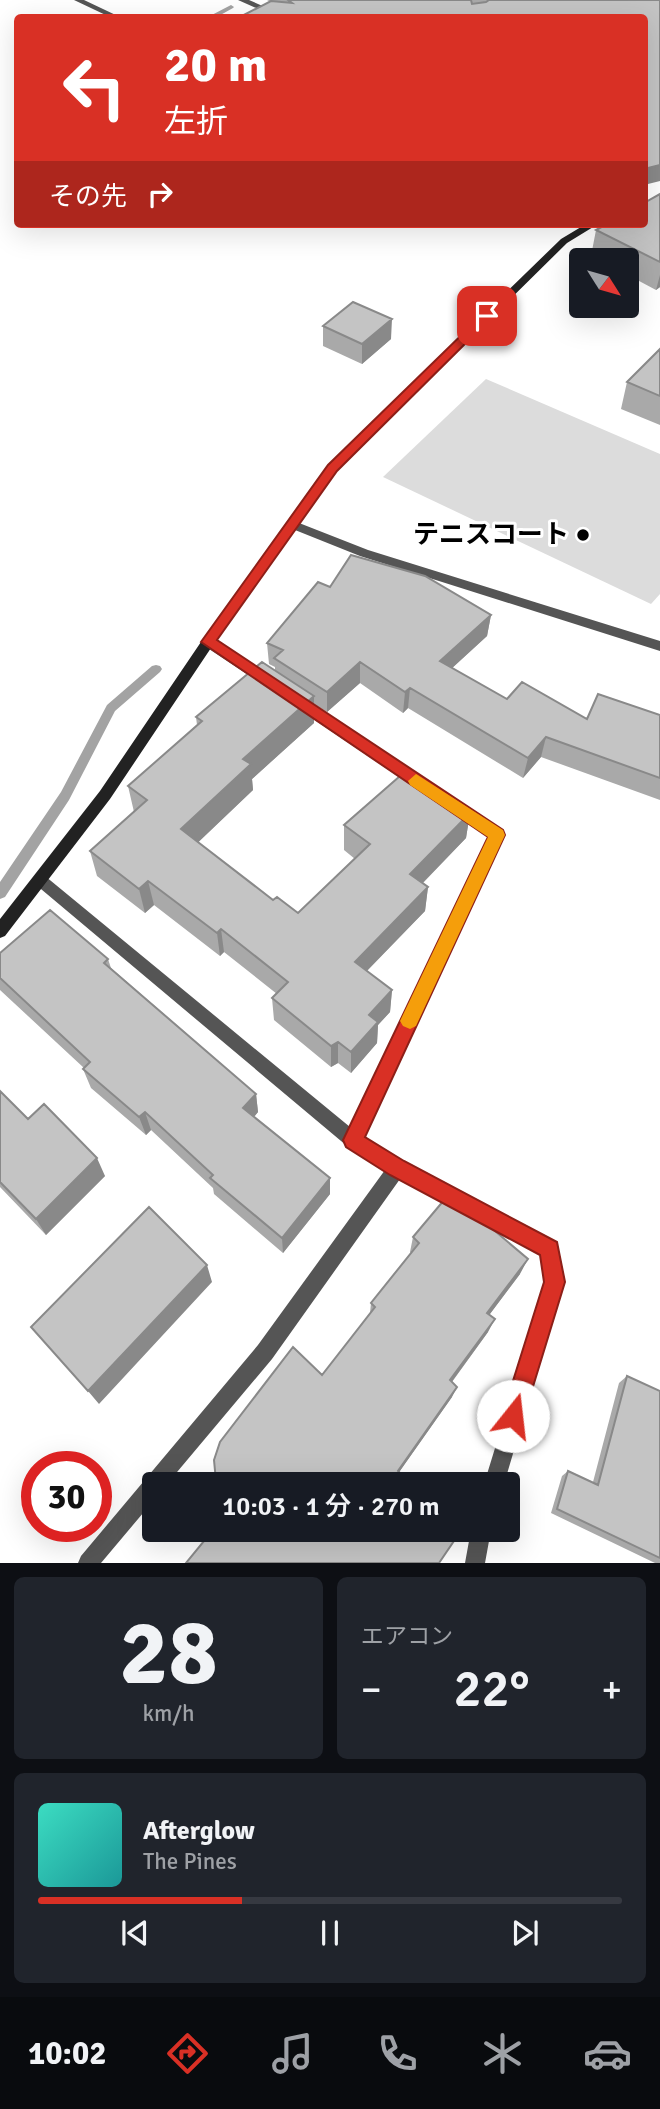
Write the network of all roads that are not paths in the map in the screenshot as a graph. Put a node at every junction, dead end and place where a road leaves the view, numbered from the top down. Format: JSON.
{"nodes":[{"id":1,"x":78,"y":0,"type":"edge"},
{"id":2,"x":242,"y":0,"type":"edge"},
{"id":3,"x":110,"y":14,"type":"edge"},
{"id":4,"x":277,"y":14,"type":"edge"},
{"id":5,"x":586,"y":228,"type":"edge"},
{"id":6,"x":294,"y":525,"type":"junction"},
{"id":7,"x":208,"y":642,"type":"junction"},
{"id":8,"x":660,"y":646,"type":"edge"},
{"id":9,"x":40,"y":880,"type":"junction"},
{"id":10,"x":0,"y":931,"type":"edge"},
{"id":11,"x":353,"y":1140,"type":"junction"},
{"id":12,"x":397,"y":1168,"type":"junction"},
{"id":13,"x":164,"y":1472,"type":"edge"},
{"id":14,"x":498,"y":1472,"type":"edge"},
{"id":15,"x":142,"y":1498,"type":"edge"},
{"id":16,"x":479,"y":1542,"type":"edge"},
{"id":17,"x":88,"y":1563,"type":"edge"},
{"id":18,"x":475,"y":1563,"type":"edge"}],
"edges":[{"from":1,"to":3,"type":"street"},
{"from":2,"to":4,"type":"street"},
{"from":5,"to":6,"type":"street"},
{"from":6,"to":7,"type":"street"},
{"from":6,"to":8,"type":"street"},
{"from":7,"to":9,"type":"street"},
{"from":7,"to":11,"type":"street"},
{"from":9,"to":10,"type":"street"},
{"from":9,"to":11,"type":"street"},
{"from":11,"to":12,"type":"street"},
{"from":12,"to":13,"type":"street"},
{"from":12,"to":14,"type":"street"},
{"from":15,"to":17,"type":"street"},
{"from":16,"to":18,"type":"street"}]}
